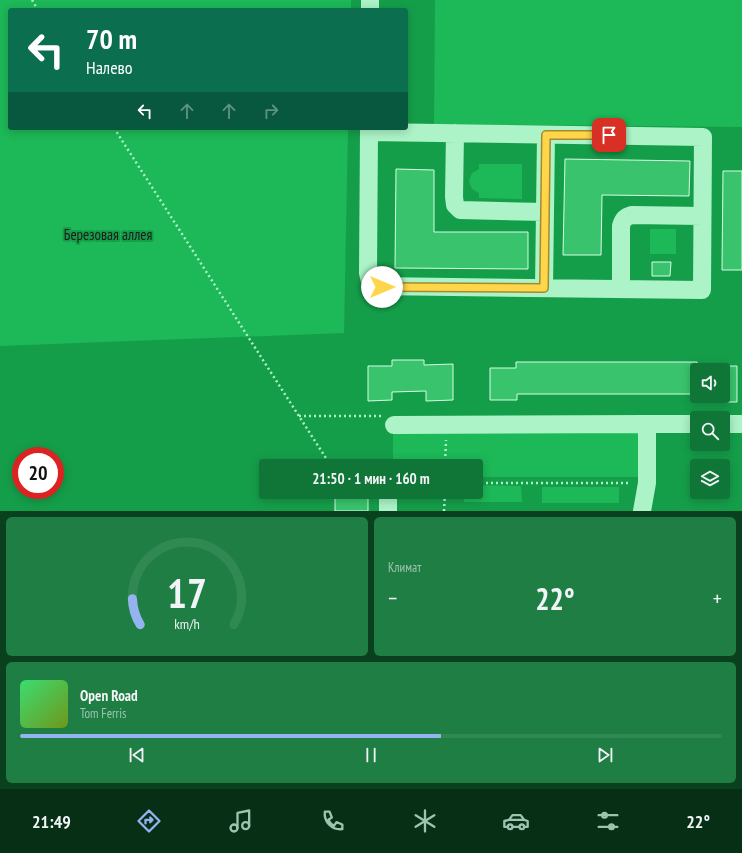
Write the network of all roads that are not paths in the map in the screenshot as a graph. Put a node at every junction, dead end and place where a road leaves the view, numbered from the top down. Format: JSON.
{"nodes":[{"id":1,"x":369,"y":130,"type":"edge"},
{"id":2,"x":455,"y":133,"type":"junction"},
{"id":3,"x":546,"y":135,"type":"junction"},
{"id":4,"x":545,"y":212,"type":"junction"},
{"id":5,"x":702,"y":216,"type":"junction"},
{"id":6,"x":544,"y":288,"type":"junction"},
{"id":7,"x":621,"y":289,"type":"junction"},
{"id":8,"x":647,"y":424,"type":"junction"},
{"id":9,"x":690,"y":424,"type":"edge"},
{"id":10,"x":730,"y":424,"type":"edge"},
{"id":11,"x":742,"y":424,"type":"edge"},
{"id":12,"x":394,"y":425,"type":"road end"},
{"id":13,"x":388,"y":499,"type":"edge"},
{"id":14,"x":388,"y":511,"type":"edge"},
{"id":15,"x":642,"y":511,"type":"edge"}],
"edges":[{"from":1,"to":2,"type":"street"},
{"from":1,"to":6,"type":"street"},
{"from":2,"to":3,"type":"street"},
{"from":2,"to":4,"type":"street"},
{"from":3,"to":4,"type":"street"},
{"from":3,"to":5,"type":"street"},
{"from":4,"to":6,"type":"street"},
{"from":5,"to":7,"type":"street"},
{"from":5,"to":7,"type":"street"},
{"from":6,"to":7,"type":"street"},
{"from":8,"to":9,"type":"street"},
{"from":8,"to":12,"type":"street"},
{"from":8,"to":15,"type":"street"},
{"from":10,"to":11,"type":"street"},
{"from":13,"to":14,"type":"street"}]}
